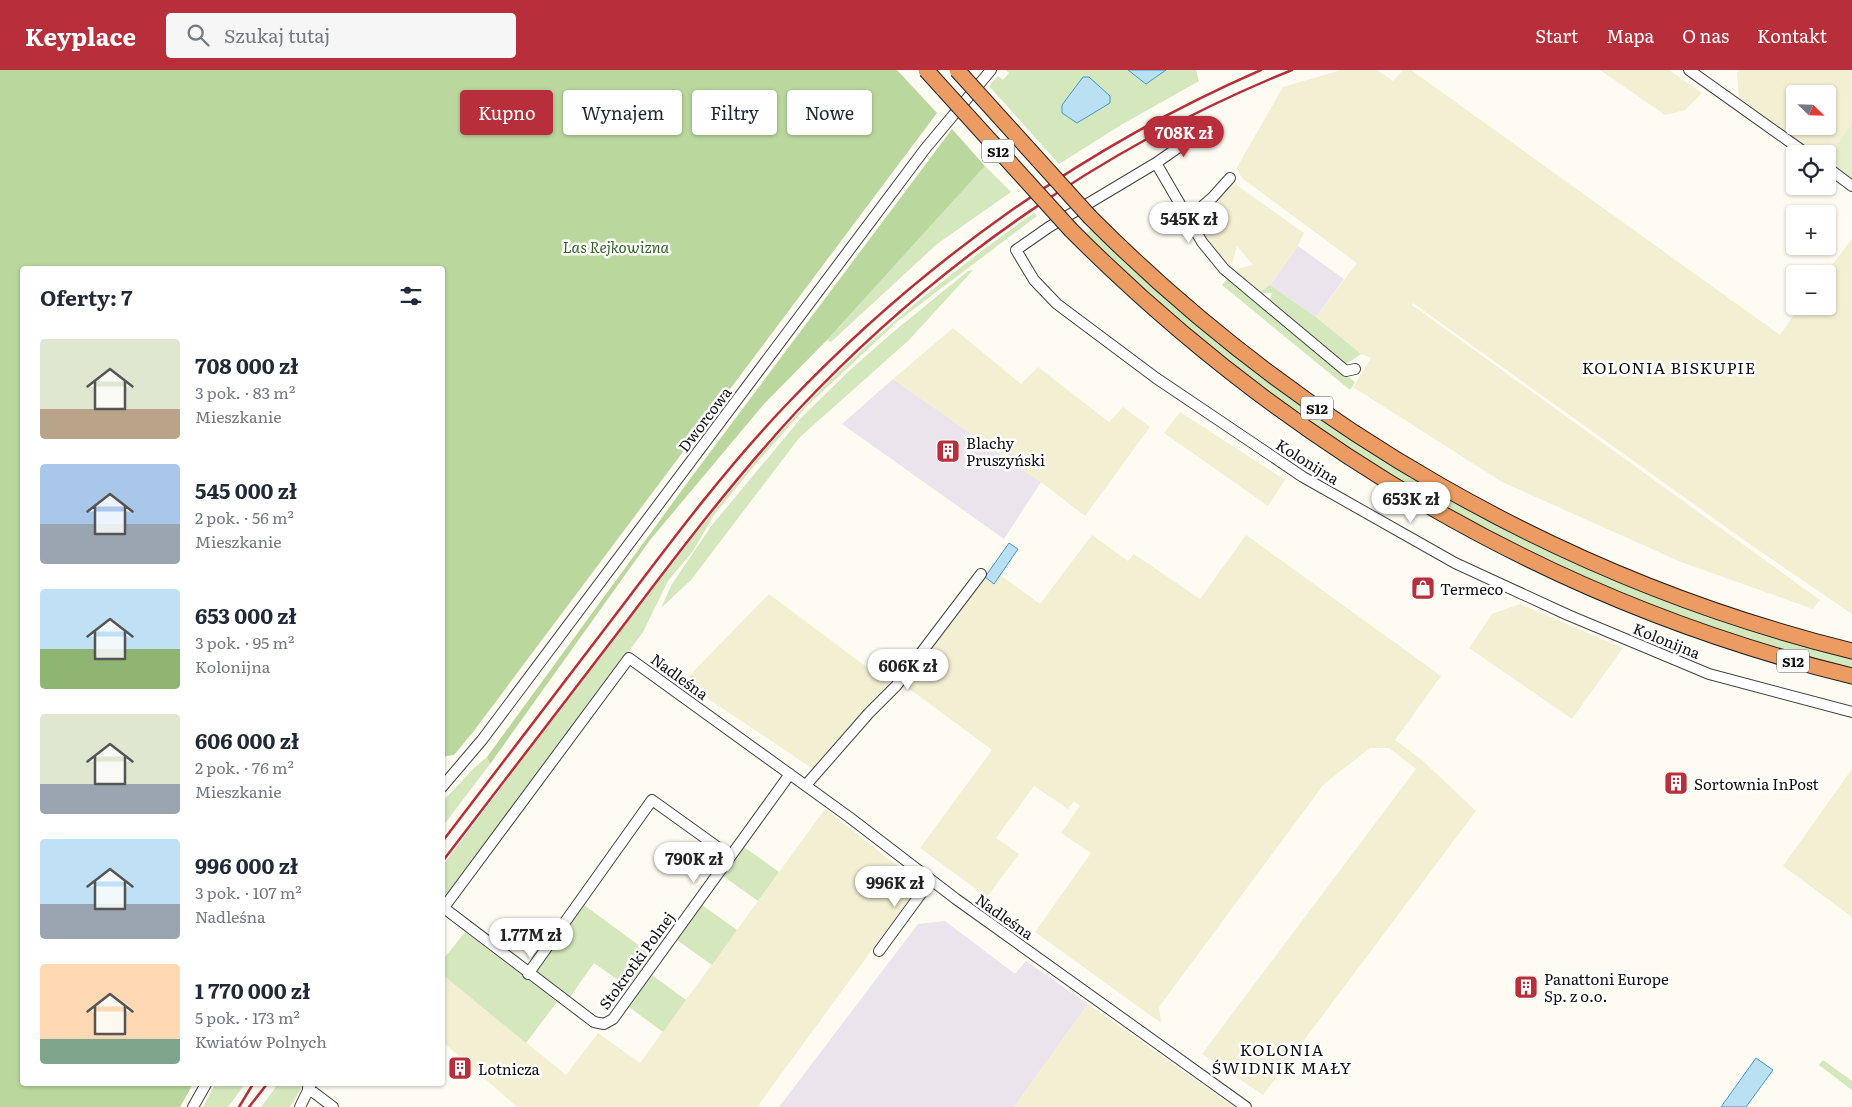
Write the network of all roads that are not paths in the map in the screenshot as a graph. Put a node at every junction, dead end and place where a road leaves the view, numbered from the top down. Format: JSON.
{"nodes":[{"id":1,"x":926,"y":70,"type":"edge"},
{"id":2,"x":957,"y":70,"type":"edge"},
{"id":3,"x":991,"y":70,"type":"edge"},
{"id":4,"x":1689,"y":70,"type":"edge"},
{"id":5,"x":1189,"y":131,"type":"dead end"},
{"id":6,"x":1794,"y":145,"type":"edge"},
{"id":7,"x":1156,"y":163,"type":"junction"},
{"id":8,"x":1836,"y":174,"type":"edge"},
{"id":9,"x":1230,"y":178,"type":"dead end"},
{"id":10,"x":1852,"y":186,"type":"edge"},
{"id":11,"x":1188,"y":218,"type":"junction"},
{"id":12,"x":1355,"y":369,"type":"dead end"},
{"id":13,"x":981,"y":574,"type":"dead end"},
{"id":14,"x":1852,"y":651,"type":"edge"},
{"id":15,"x":1852,"y":676,"type":"edge"},
{"id":16,"x":1852,"y":712,"type":"edge"},
{"id":17,"x":790,"y":774,"type":"junction"},
{"id":18,"x":445,"y":783,"type":"edge"},
{"id":19,"x":806,"y":786,"type":"junction"},
{"id":20,"x":730,"y":856,"type":"junction"},
{"id":21,"x":931,"y":880,"type":"junction"},
{"id":22,"x":445,"y":906,"type":"edge"},
{"id":23,"x":445,"y":911,"type":"edge"},
{"id":24,"x":879,"y":951,"type":"dead end"},
{"id":25,"x":528,"y":974,"type":"junction"},
{"id":26,"x":205,"y":1086,"type":"edge"},
{"id":27,"x":309,"y":1086,"type":"edge"},
{"id":28,"x":193,"y":1107,"type":"edge"},
{"id":29,"x":294,"y":1107,"type":"edge"},
{"id":30,"x":300,"y":1107,"type":"edge"},
{"id":31,"x":333,"y":1107,"type":"edge"},
{"id":32,"x":1246,"y":1107,"type":"edge"}],
"edges":[{"from":1,"to":15,"type":"highway","number":"S12","bridge":true},
{"from":2,"to":14,"type":"highway","number":"S12","bridge":true},
{"from":3,"to":18,"type":"street","name":"Dworcowa"},
{"from":4,"to":6,"type":"street"},
{"from":5,"to":7,"type":"street"},
{"from":7,"to":11,"type":"street"},
{"from":7,"to":16,"type":"street","name":"Kolonijna"},
{"from":8,"to":10,"type":"street"},
{"from":9,"to":11,"type":"street"},
{"from":11,"to":12,"type":"street"},
{"from":13,"to":19,"type":"street"},
{"from":17,"to":19,"type":"street","name":"Nadleśna"},
{"from":17,"to":20,"type":"street","name":"Stokrotki Polnej"},
{"from":17,"to":22,"type":"street","name":"Nadleśna"},
{"from":19,"to":21,"type":"street","name":"Nadleśna"},
{"from":20,"to":25,"type":"street","name":"Stokrotki Polnej"},
{"from":20,"to":25,"type":"street"},
{"from":21,"to":24,"type":"street"},
{"from":21,"to":32,"type":"street","name":"Nadleśna"},
{"from":23,"to":25,"type":"street","name":"Stokrotki Polnej"},
{"from":26,"to":28,"type":"street"},
{"from":27,"to":29,"type":"street"},
{"from":27,"to":30,"type":"street"},
{"from":27,"to":31,"type":"street"}]}
